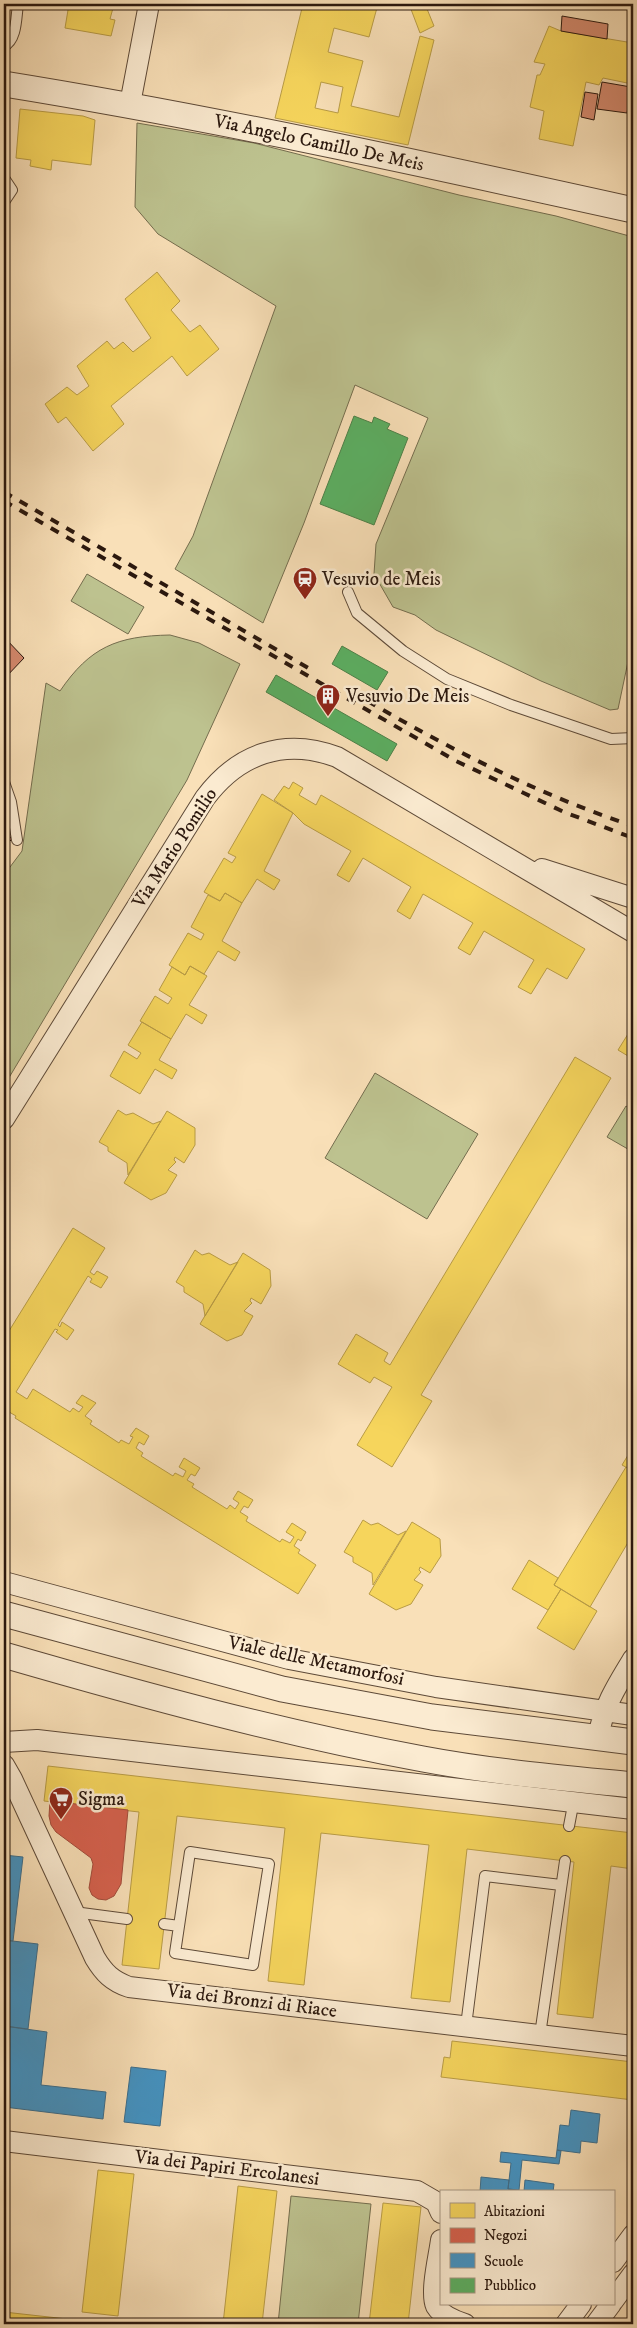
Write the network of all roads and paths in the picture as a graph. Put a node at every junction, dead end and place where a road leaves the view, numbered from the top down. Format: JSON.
{"nodes":[{"id":1,"x":18,"y":4,"type":"edge"},
{"id":2,"x":149,"y":4,"type":"edge"},
{"id":3,"x":4,"y":46,"type":"edge"},
{"id":4,"x":4,"y":84,"type":"edge"},
{"id":5,"x":130,"y":104,"type":"junction"},
{"id":6,"x":4,"y":178,"type":"edge"},
{"id":7,"x":4,"y":202,"type":"edge"},
{"id":8,"x":633,"y":210,"type":"edge"},
{"id":9,"x":348,"y":592,"type":"dead end"},
{"id":10,"x":633,"y":738,"type":"edge"},
{"id":11,"x":4,"y":782,"type":"edge"},
{"id":12,"x":17,"y":840,"type":"dead end"},
{"id":13,"x":485,"y":844,"type":"junction"},
{"id":14,"x":633,"y":898,"type":"edge"},
{"id":15,"x":633,"y":932,"type":"edge"},
{"id":16,"x":4,"y":1118,"type":"edge"},
{"id":17,"x":4,"y":1582,"type":"edge"},
{"id":18,"x":4,"y":1614,"type":"edge"},
{"id":19,"x":4,"y":1655,"type":"edge"},
{"id":20,"x":633,"y":1659,"type":"edge"},
{"id":21,"x":604,"y":1710,"type":"junction"},
{"id":22,"x":633,"y":1715,"type":"edge"},
{"id":23,"x":598,"y":1738,"type":"junction"},
{"id":24,"x":4,"y":1742,"type":"edge"},
{"id":25,"x":633,"y":1742,"type":"edge"},
{"id":26,"x":4,"y":1765,"type":"edge"},
{"id":27,"x":633,"y":1785,"type":"edge"},
{"id":28,"x":575,"y":1790,"type":"junction"},
{"id":29,"x":633,"y":1809,"type":"edge"},
{"id":30,"x":570,"y":1826,"type":"dead end"},
{"id":31,"x":565,"y":1861,"type":"dead end"},
{"id":32,"x":561,"y":1886,"type":"junction"},
{"id":33,"x":74,"y":1912,"type":"junction"},
{"id":34,"x":127,"y":1919,"type":"dead end"},
{"id":35,"x":164,"y":1924,"type":"dead end"},
{"id":36,"x":178,"y":1926,"type":"junction"},
{"id":37,"x":466,"y":2026,"type":"junction"},
{"id":38,"x":540,"y":2035,"type":"junction"},
{"id":39,"x":633,"y":2046,"type":"edge"},
{"id":40,"x":4,"y":2141,"type":"edge"},
{"id":41,"x":440,"y":2211,"type":"edge"},
{"id":42,"x":633,"y":2235,"type":"edge"},
{"id":43,"x":440,"y":2248,"type":"edge"},
{"id":44,"x":614,"y":2261,"type":"edge"},
{"id":45,"x":633,"y":2274,"type":"edge"},
{"id":46,"x":614,"y":2300,"type":"edge"},
{"id":47,"x":580,"y":2306,"type":"edge"},
{"id":48,"x":610,"y":2306,"type":"edge"},
{"id":49,"x":465,"y":2324,"type":"edge"},
{"id":50,"x":566,"y":2324,"type":"edge"},
{"id":51,"x":596,"y":2324,"type":"edge"}],
"edges":[{"from":1,"to":3,"type":"lane"},
{"from":2,"to":5,"type":"street"},
{"from":4,"to":5,"type":"street","name":"Via Angelo Camillo De Meis"},
{"from":5,"to":8,"type":"street","name":"Via Angelo Camillo De Meis"},
{"from":6,"to":7,"type":"lane"},
{"from":9,"to":10,"type":"lane"},
{"from":11,"to":12,"type":"lane"},
{"from":13,"to":14,"type":"street","name":"Via Mario Pomilio"},
{"from":13,"to":15,"type":"street","name":"Via Mario Pomilio"},
{"from":13,"to":16,"type":"street","name":"Via Mario Pomilio"},
{"from":17,"to":21,"type":"street","name":"Viale delle Metamorfosi"},
{"from":18,"to":23,"type":"street","name":"Viale delle Metamorfosi"},
{"from":19,"to":28,"type":"street"},
{"from":20,"to":21,"type":"street"},
{"from":21,"to":22,"type":"street","name":"Viale delle Metamorfosi"},
{"from":21,"to":23,"type":"street"},
{"from":23,"to":25,"type":"street","name":"Viale delle Metamorfosi"},
{"from":24,"to":28,"type":"street"},
{"from":26,"to":33,"type":"street","name":"Via dei Bronzi di Riace"},
{"from":27,"to":28,"type":"street"},
{"from":28,"to":29,"type":"street"},
{"from":28,"to":30,"type":"lane"},
{"from":31,"to":32,"type":"lane"},
{"from":32,"to":37,"type":"lane"},
{"from":32,"to":38,"type":"lane"},
{"from":33,"to":34,"type":"lane"},
{"from":33,"to":37,"type":"street","name":"Via dei Bronzi di Riace"},
{"from":35,"to":36,"type":"lane"},
{"from":36,"to":36,"type":"lane"},
{"from":37,"to":38,"type":"street","name":"Via dei Bronzi di Riace"},
{"from":38,"to":39,"type":"street","name":"Via dei Bronzi di Riace"},
{"from":40,"to":41,"type":"street","name":"Via dei Papiri Ercolanesi"},
{"from":42,"to":44,"type":"street"},
{"from":43,"to":49,"type":"street"},
{"from":45,"to":46,"type":"street"},
{"from":47,"to":50,"type":"street"},
{"from":48,"to":51,"type":"street"}]}
